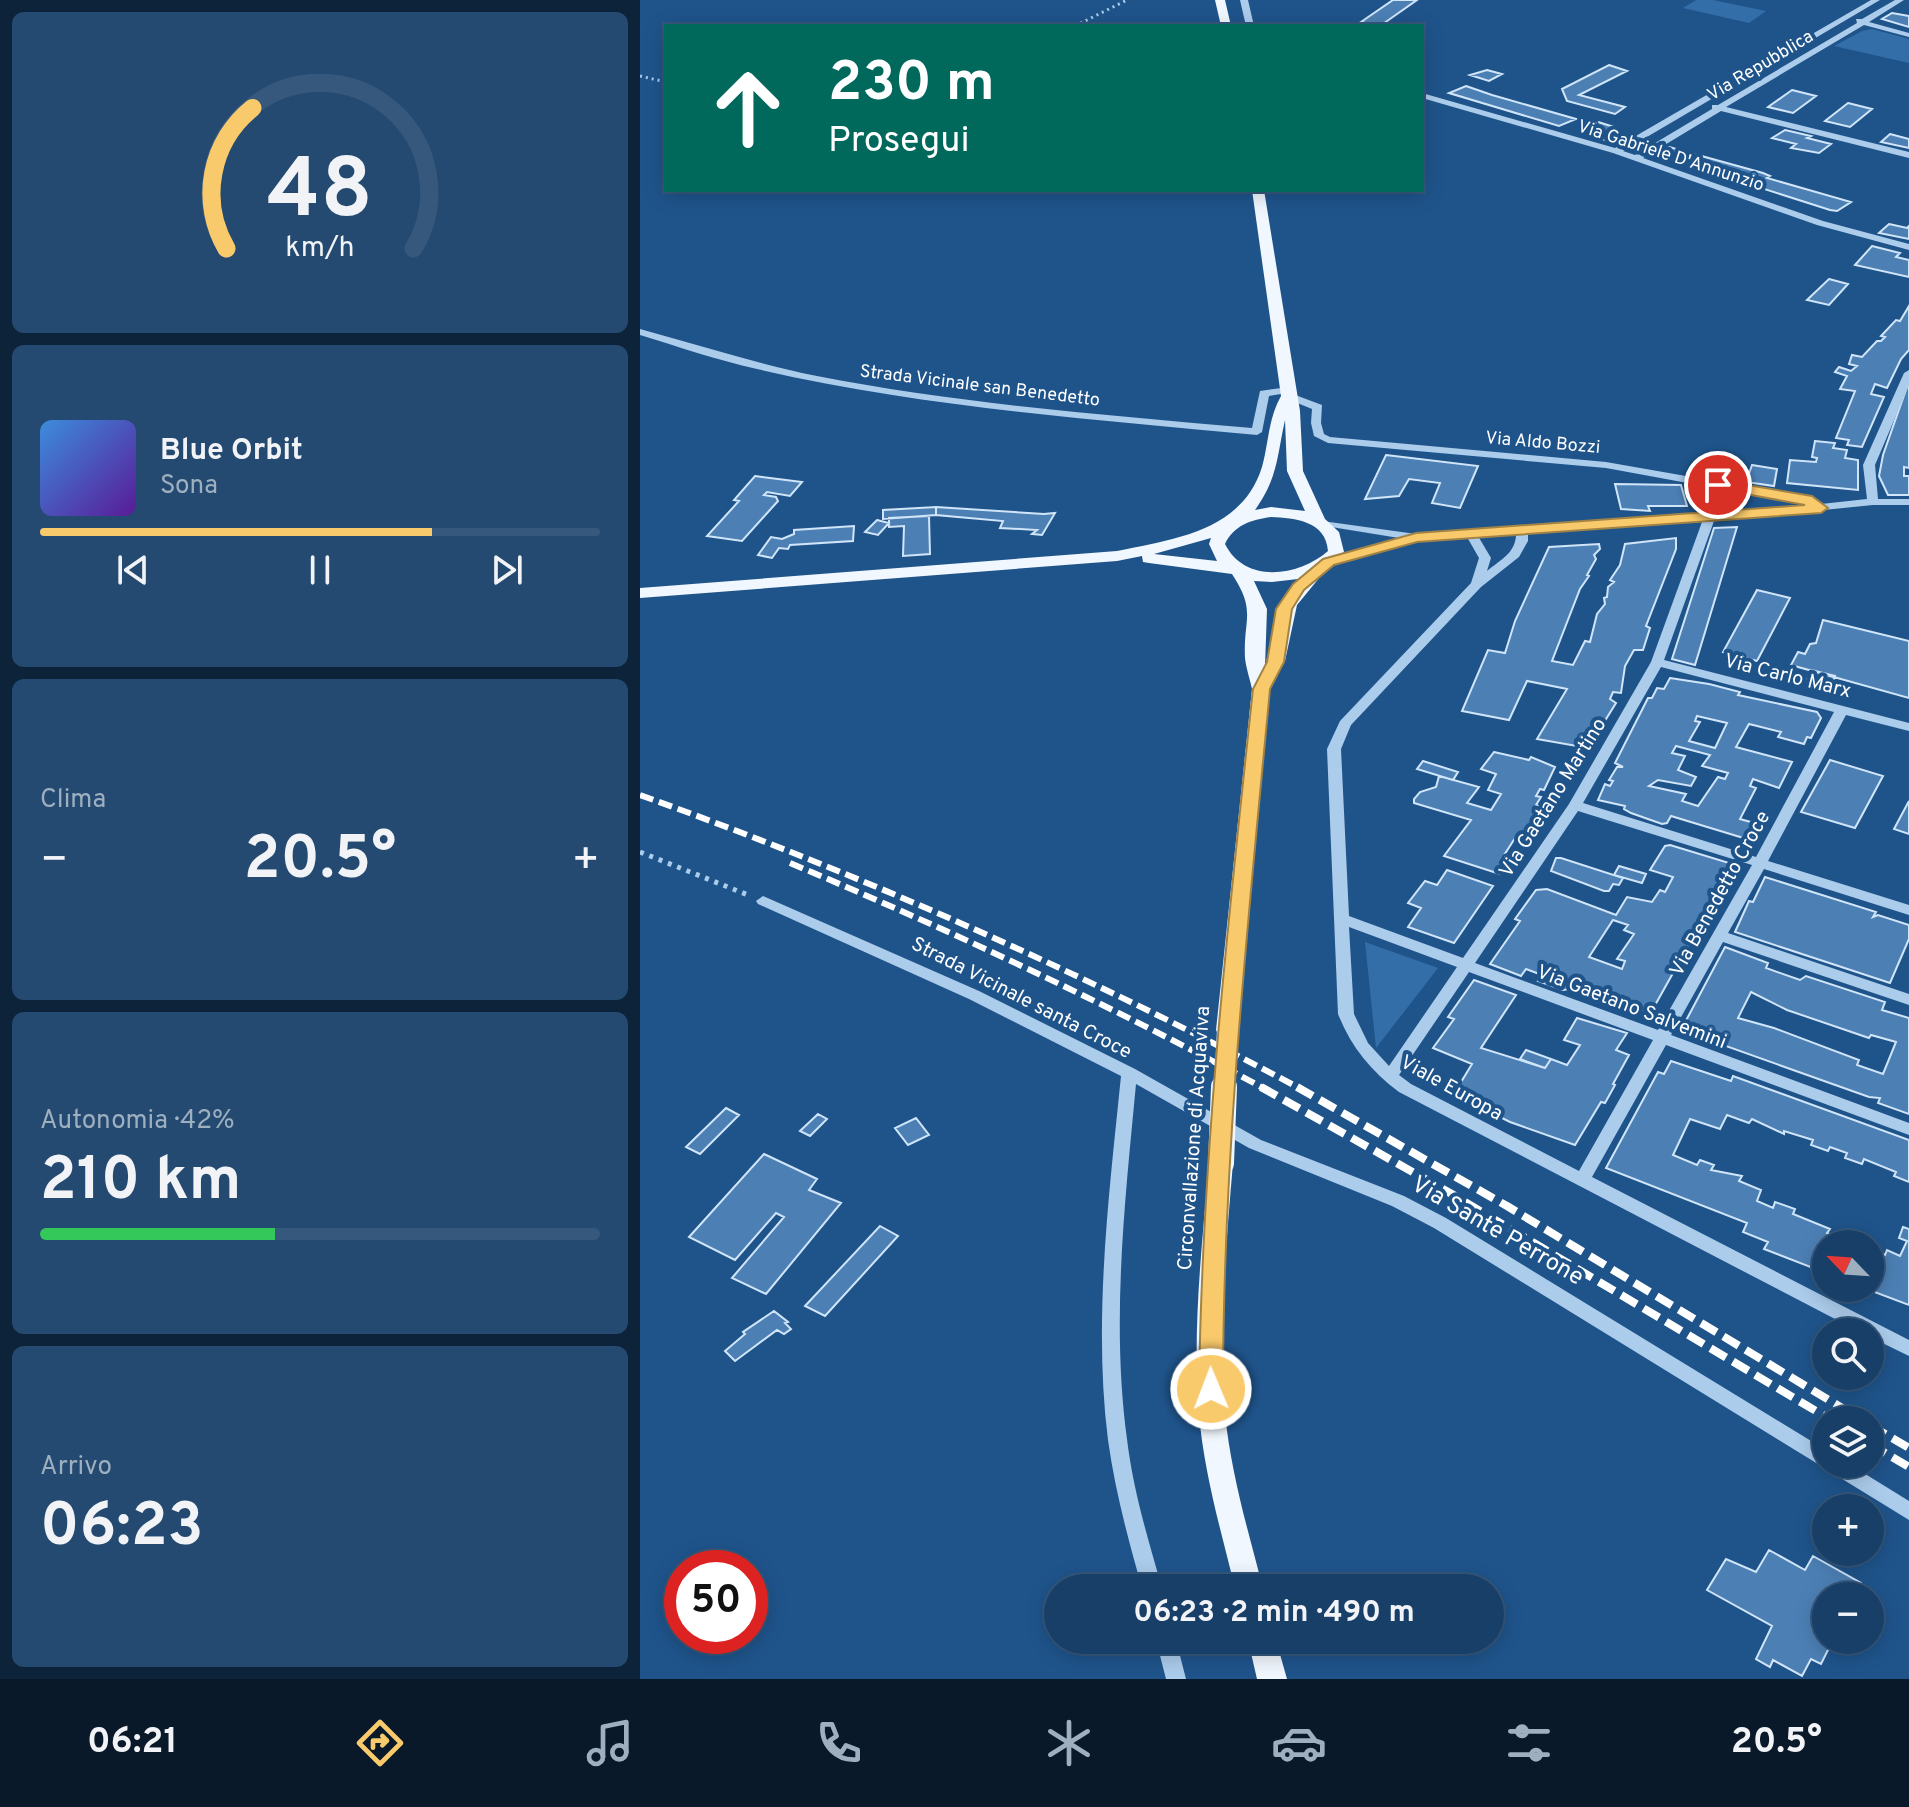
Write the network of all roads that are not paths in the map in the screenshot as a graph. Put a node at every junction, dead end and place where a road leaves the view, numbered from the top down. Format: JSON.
{"nodes":[{"id":1,"x":1220,"y":0,"type":"edge"},
{"id":2,"x":1244,"y":0,"type":"edge"},
{"id":3,"x":1876,"y":0,"type":"edge"},
{"id":4,"x":1900,"y":0,"type":"edge"},
{"id":5,"x":1846,"y":17,"type":"junction"},
{"id":6,"x":1863,"y":22,"type":"junction"},
{"id":7,"x":1226,"y":24,"type":"edge"},
{"id":8,"x":1250,"y":24,"type":"edge"},
{"id":9,"x":1909,"y":35,"type":"edge"},
{"id":10,"x":1424,"y":96,"type":"edge"},
{"id":11,"x":1700,"y":103,"type":"junction"},
{"id":12,"x":1719,"y":108,"type":"junction"},
{"id":13,"x":1616,"y":151,"type":"junction"},
{"id":14,"x":1909,"y":155,"type":"edge"},
{"id":15,"x":1636,"y":158,"type":"junction"},
{"id":16,"x":1258,"y":192,"type":"edge"},
{"id":17,"x":1909,"y":247,"type":"edge"},
{"id":18,"x":640,"y":332,"type":"edge"},
{"id":19,"x":1909,"y":373,"type":"edge"},
{"id":20,"x":1289,"y":393,"type":"junction"},
{"id":21,"x":1873,"y":502,"type":"junction"},
{"id":22,"x":1909,"y":502,"type":"edge"},
{"id":23,"x":1821,"y":508,"type":"junction"},
{"id":24,"x":1709,"y":518,"type":"junction"},
{"id":25,"x":1319,"y":522,"type":"junction"},
{"id":26,"x":1228,"y":526,"type":"junction"},
{"id":27,"x":1522,"y":530,"type":"junction"},
{"id":28,"x":1471,"y":534,"type":"junction"},
{"id":29,"x":1416,"y":537,"type":"junction"},
{"id":30,"x":1117,"y":556,"type":"junction"},
{"id":31,"x":1324,"y":565,"type":"junction"},
{"id":32,"x":1238,"y":569,"type":"junction"},
{"id":33,"x":1477,"y":584,"type":"junction"},
{"id":34,"x":640,"y":593,"type":"edge"},
{"id":35,"x":1657,"y":662,"type":"junction"},
{"id":36,"x":1261,"y":689,"type":"junction"},
{"id":37,"x":1842,"y":709,"type":"junction"},
{"id":38,"x":1909,"y":727,"type":"edge"},
{"id":39,"x":1575,"y":805,"type":"junction"},
{"id":40,"x":1760,"y":863,"type":"junction"},
{"id":41,"x":763,"y":901,"type":"road end"},
{"id":42,"x":1909,"y":910,"type":"edge"},
{"id":43,"x":1341,"y":919,"type":"junction"},
{"id":44,"x":1719,"y":935,"type":"junction"},
{"id":45,"x":1469,"y":965,"type":"junction"},
{"id":46,"x":1909,"y":1000,"type":"edge"},
{"id":47,"x":1659,"y":1039,"type":"junction"},
{"id":48,"x":1129,"y":1073,"type":"junction"},
{"id":49,"x":1390,"y":1077,"type":"junction"},
{"id":50,"x":1909,"y":1129,"type":"edge"},
{"id":51,"x":1583,"y":1179,"type":"junction"},
{"id":52,"x":1909,"y":1349,"type":"edge"},
{"id":53,"x":1812,"y":1451,"type":"edge"},
{"id":54,"x":1856,"y":1478,"type":"edge"},
{"id":55,"x":1909,"y":1511,"type":"edge"},
{"id":56,"x":1148,"y":1574,"type":"edge"},
{"id":57,"x":1246,"y":1574,"type":"edge"},
{"id":58,"x":1170,"y":1654,"type":"edge"},
{"id":59,"x":1266,"y":1654,"type":"edge"},
{"id":60,"x":1176,"y":1679,"type":"edge"},
{"id":61,"x":1272,"y":1679,"type":"edge"}],
"edges":[{"from":1,"to":7,"type":"main road"},
{"from":2,"to":8,"type":"street"},
{"from":3,"to":5,"type":"street","name":"Via Repubblica"},
{"from":4,"to":6,"type":"street","name":"Via Repubblica"},
{"from":5,"to":6,"type":"street"},
{"from":5,"to":11,"type":"street","name":"Via Repubblica"},
{"from":6,"to":9,"type":"street"},
{"from":6,"to":12,"type":"street","name":"Via Repubblica"},
{"from":10,"to":13,"type":"street","name":"Via Gabriele D'Annunzio"},
{"from":11,"to":12,"type":"street"},
{"from":11,"to":13,"type":"street","name":"Via Repubblica"},
{"from":12,"to":14,"type":"street"},
{"from":12,"to":15,"type":"street","name":"Via Repubblica"},
{"from":13,"to":15,"type":"street","name":"Via Gabriele D'Annunzio"},
{"from":15,"to":17,"type":"street","name":"Via Gabriele D'Annunzio"},
{"from":16,"to":20,"type":"main road"},
{"from":18,"to":20,"type":"street","name":"Strada Vicinale san Benedetto"},
{"from":19,"to":21,"type":"street"},
{"from":20,"to":23,"type":"street","name":"Via Aldo Bozzi"},
{"from":20,"to":25,"type":"main road"},
{"from":20,"to":26,"type":"main road"},
{"from":21,"to":22,"type":"street"},
{"from":21,"to":23,"type":"street"},
{"from":23,"to":24,"type":"street"},
{"from":24,"to":27,"type":"street"},
{"from":24,"to":35,"type":"street","name":"Via Gaetano Martino"},
{"from":25,"to":26,"type":"main road"},
{"from":25,"to":29,"type":"street"},
{"from":25,"to":31,"type":"main road"},
{"from":26,"to":30,"type":"main road"},
{"from":26,"to":32,"type":"main road"},
{"from":27,"to":28,"type":"street"},
{"from":27,"to":33,"type":"street","name":"Viale Europa"},
{"from":28,"to":29,"type":"street"},
{"from":28,"to":33,"type":"street"},
{"from":29,"to":31,"type":"street"},
{"from":30,"to":32,"type":"main road"},
{"from":30,"to":34,"type":"main road"},
{"from":31,"to":32,"type":"main road"},
{"from":31,"to":36,"type":"main road"},
{"from":32,"to":36,"type":"main road"},
{"from":33,"to":43,"type":"street","name":"Viale Europa"},
{"from":35,"to":37,"type":"street","name":"Via Carlo Marx"},
{"from":35,"to":39,"type":"street","name":"Via Gaetano Martino"},
{"from":36,"to":57,"type":"main road","name":"Circonvallazione di Acquaviva","bridge":true},
{"from":37,"to":38,"type":"street","name":"Via Carlo Marx"},
{"from":37,"to":40,"type":"street","name":"Via Benedetto Croce"},
{"from":39,"to":40,"type":"street"},
{"from":39,"to":45,"type":"street","name":"Via Gaetano Martino"},
{"from":40,"to":42,"type":"street"},
{"from":40,"to":44,"type":"street","name":"Via Benedetto Croce"},
{"from":41,"to":48,"type":"street","name":"Strada Vicinale santa Croce"},
{"from":43,"to":45,"type":"street","name":"Via Gaetano Salvemini"},
{"from":43,"to":49,"type":"street","name":"Viale Europa"},
{"from":44,"to":46,"type":"street"},
{"from":44,"to":47,"type":"street","name":"Via Benedetto Croce"},
{"from":45,"to":47,"type":"street","name":"Via Gaetano Salvemini"},
{"from":45,"to":49,"type":"street","name":"Via Gaetano Martino"},
{"from":47,"to":50,"type":"street","name":"Via Gaetano Salvemini"},
{"from":47,"to":51,"type":"street","name":"Via Benedetto Croce"},
{"from":48,"to":53,"type":"street","name":"Via Sante Perrone"},
{"from":48,"to":56,"type":"street","name":"Strada Vicinale santa Croce"},
{"from":49,"to":51,"type":"street","name":"Viale Europa"},
{"from":51,"to":52,"type":"street","name":"Viale Europa"},
{"from":54,"to":55,"type":"street"},
{"from":58,"to":60,"type":"street"},
{"from":59,"to":61,"type":"main road"}]}
